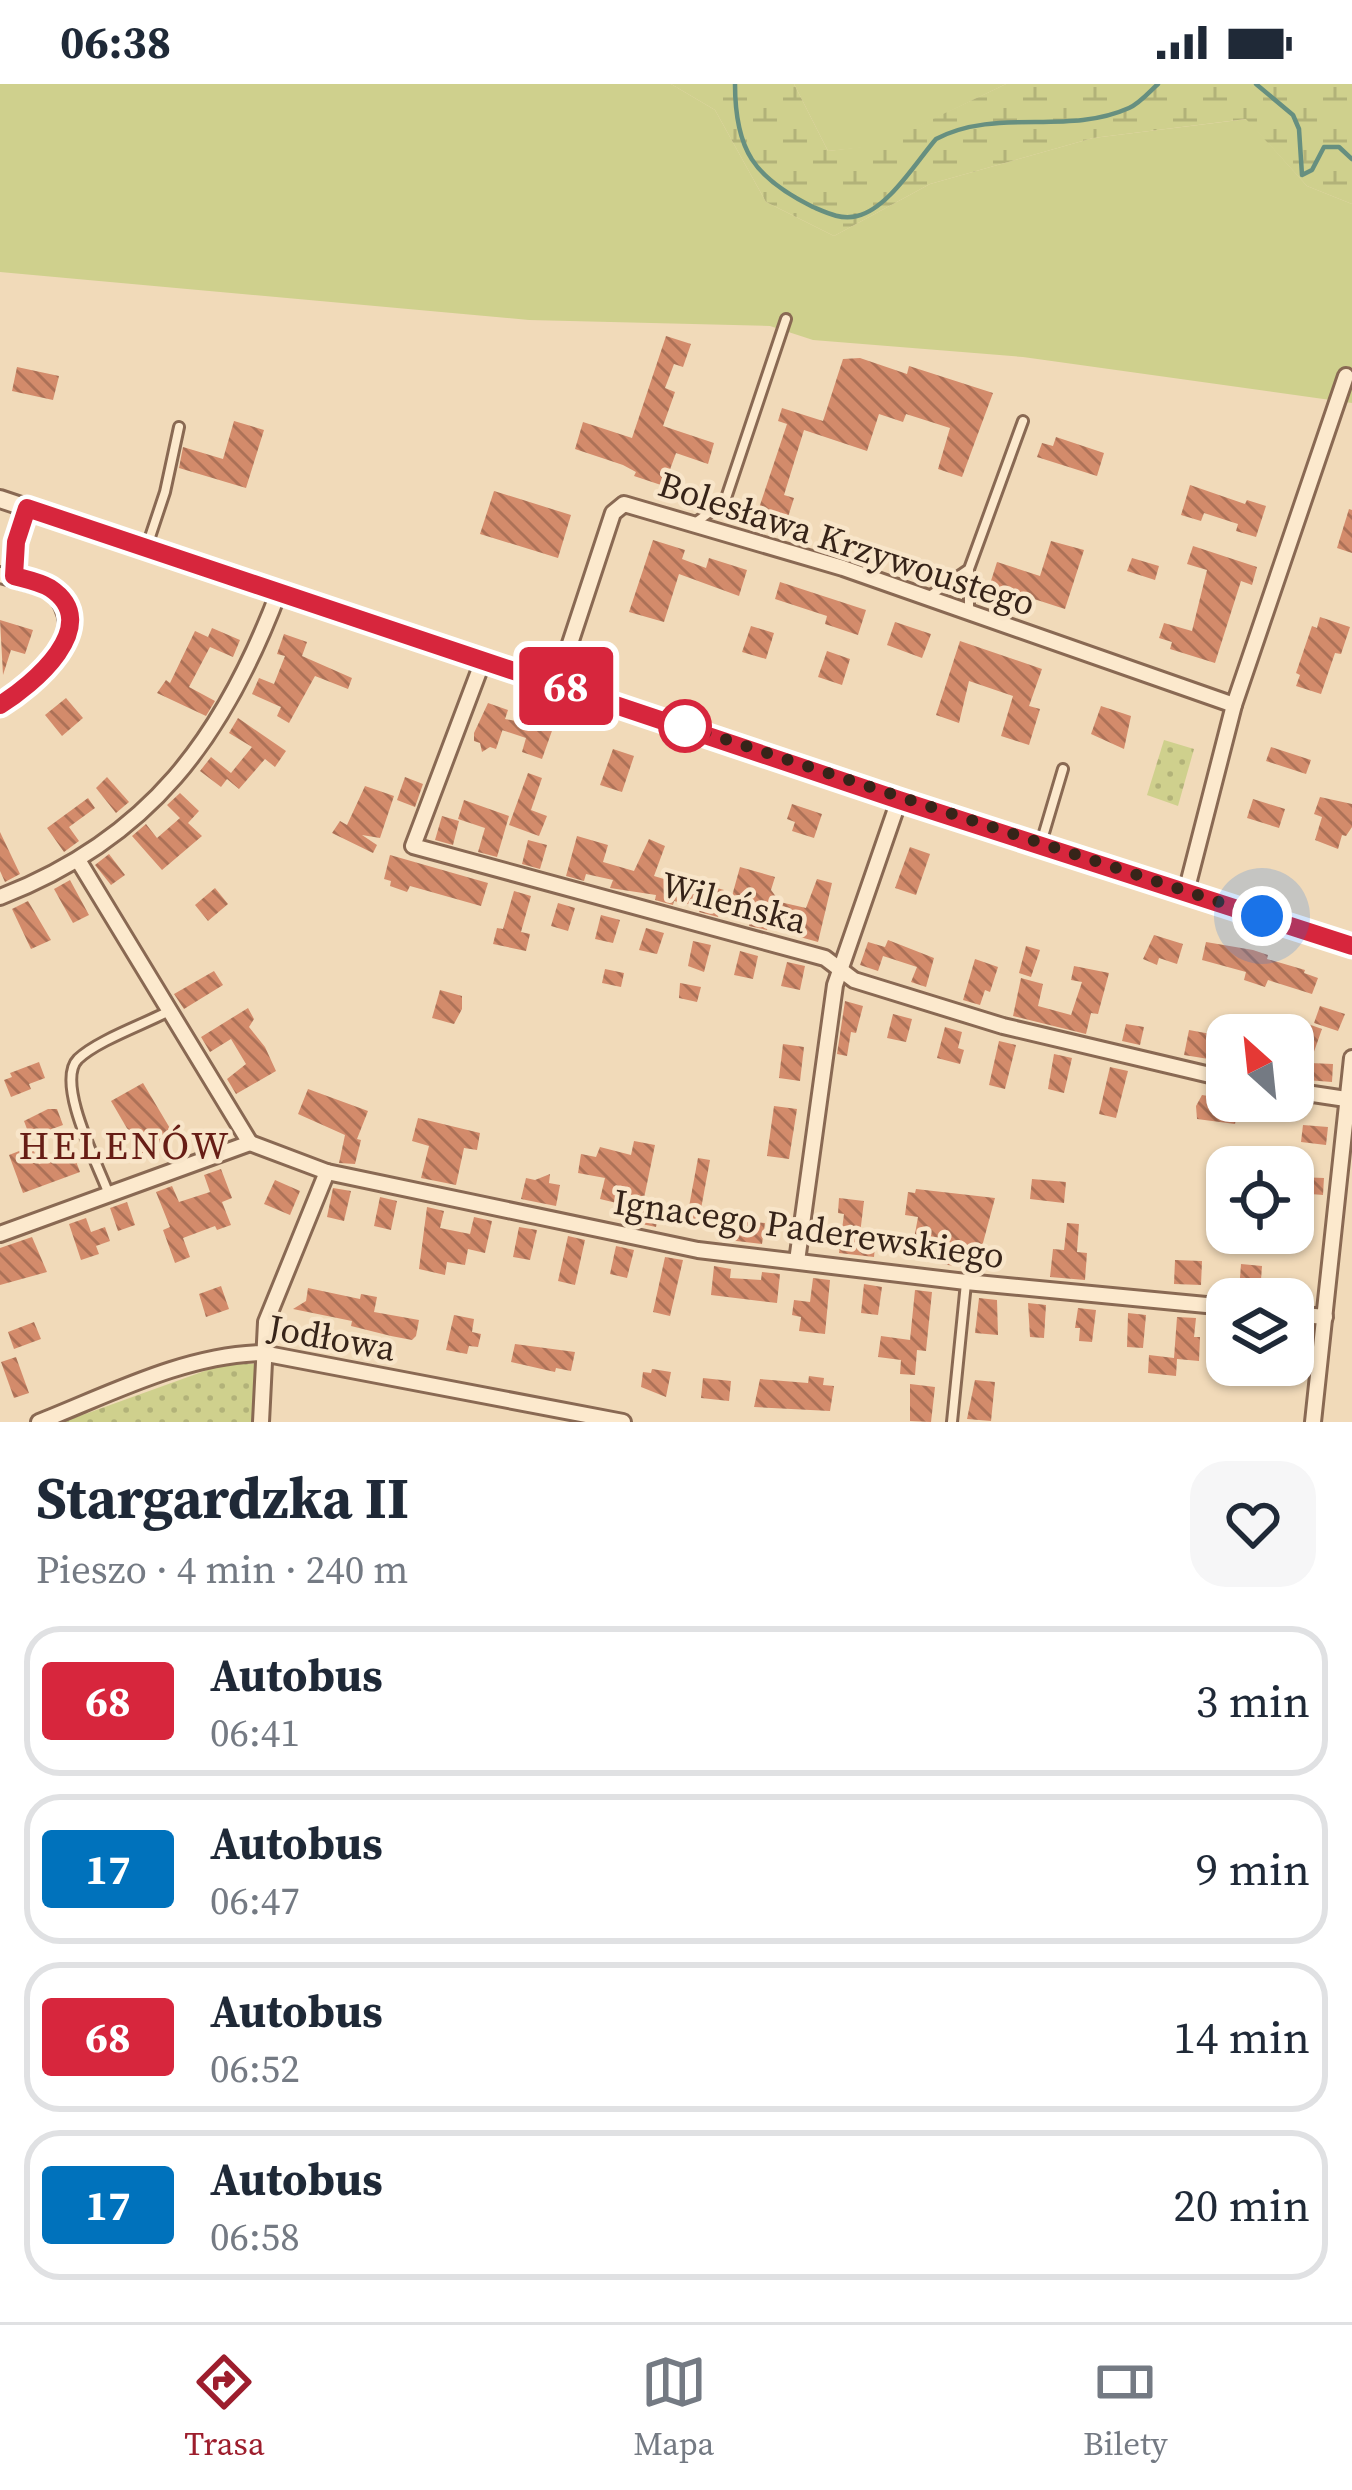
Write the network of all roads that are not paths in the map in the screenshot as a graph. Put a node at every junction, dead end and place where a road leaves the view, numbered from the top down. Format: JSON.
{"nodes":[{"id":1,"x":786,"y":320,"type":"dead end"},
{"id":2,"x":1346,"y":376,"type":"dead end"},
{"id":3,"x":1023,"y":421,"type":"dead end"},
{"id":4,"x":179,"y":427,"type":"dead end"},
{"id":5,"x":0,"y":499,"type":"edge"},
{"id":6,"x":27,"y":508,"type":"junction"},
{"id":7,"x":694,"y":524,"type":"junction"},
{"id":8,"x":146,"y":548,"type":"junction"},
{"id":9,"x":969,"y":568,"type":"junction"},
{"id":10,"x":7,"y":575,"type":"edge"},
{"id":11,"x":279,"y":591,"type":"junction"},
{"id":12,"x":928,"y":597,"type":"junction"},
{"id":13,"x":969,"y":610,"type":"junction"},
{"id":14,"x":484,"y":658,"type":"junction"},
{"id":15,"x":557,"y":683,"type":"junction"},
{"id":16,"x":0,"y":705,"type":"edge"},
{"id":17,"x":1234,"y":705,"type":"junction"},
{"id":18,"x":1063,"y":769,"type":"dead end"},
{"id":19,"x":899,"y":800,"type":"junction"},
{"id":20,"x":1041,"y":843,"type":"junction"},
{"id":21,"x":78,"y":860,"type":"junction"},
{"id":22,"x":1186,"y":892,"type":"junction"},
{"id":23,"x":0,"y":897,"type":"edge"},
{"id":24,"x":1352,"y":946,"type":"edge"},
{"id":25,"x":838,"y":971,"type":"junction"},
{"id":26,"x":170,"y":1010,"type":"junction"},
{"id":27,"x":1352,"y":1058,"type":"edge"},
{"id":28,"x":1206,"y":1074,"type":"edge"},
{"id":29,"x":1314,"y":1095,"type":"edge"},
{"id":30,"x":1346,"y":1100,"type":"junction"},
{"id":31,"x":250,"y":1143,"type":"junction"},
{"id":32,"x":326,"y":1172,"type":"junction"},
{"id":33,"x":109,"y":1194,"type":"junction"},
{"id":34,"x":0,"y":1234,"type":"edge"},
{"id":35,"x":797,"y":1262,"type":"junction"},
{"id":36,"x":966,"y":1282,"type":"junction"},
{"id":37,"x":1206,"y":1305,"type":"edge"},
{"id":38,"x":1314,"y":1316,"type":"edge"},
{"id":39,"x":1325,"y":1317,"type":"junction"},
{"id":40,"x":262,"y":1353,"type":"junction"},
{"id":41,"x":39,"y":1422,"type":"edge"},
{"id":42,"x":261,"y":1422,"type":"edge"},
{"id":43,"x":623,"y":1422,"type":"edge"},
{"id":44,"x":952,"y":1422,"type":"edge"},
{"id":45,"x":1313,"y":1422,"type":"edge"}],
"edges":[{"from":1,"to":7,"type":"lane"},
{"from":2,"to":17,"type":"street"},
{"from":3,"to":9,"type":"lane"},
{"from":4,"to":8,"type":"lane"},
{"from":5,"to":6,"type":"street"},
{"from":6,"to":8,"type":"street"},
{"from":6,"to":10,"type":"street"},
{"from":7,"to":12,"type":"street","name":"Bolesława Krzywoustego"},
{"from":7,"to":15,"type":"street","name":"Bolesława Krzywoustego"},
{"from":8,"to":11,"type":"street"},
{"from":9,"to":12,"type":"lane"},
{"from":9,"to":13,"type":"lane"},
{"from":10,"to":16,"type":"street"},
{"from":11,"to":14,"type":"street"},
{"from":11,"to":21,"type":"street"},
{"from":12,"to":13,"type":"street","name":"Bolesława Krzywoustego"},
{"from":13,"to":17,"type":"street","name":"Bolesława Krzywoustego"},
{"from":14,"to":15,"type":"street"},
{"from":14,"to":25,"type":"street","name":"Wileńska"},
{"from":15,"to":19,"type":"street"},
{"from":17,"to":22,"type":"street"},
{"from":18,"to":20,"type":"lane"},
{"from":19,"to":20,"type":"street"},
{"from":19,"to":25,"type":"street"},
{"from":20,"to":22,"type":"street"},
{"from":21,"to":23,"type":"street"},
{"from":21,"to":26,"type":"street"},
{"from":22,"to":24,"type":"street"},
{"from":25,"to":28,"type":"street","name":"Wileńska"},
{"from":25,"to":35,"type":"street"},
{"from":26,"to":31,"type":"street"},
{"from":26,"to":33,"type":"lane"},
{"from":27,"to":30,"type":"street"},
{"from":29,"to":30,"type":"street"},
{"from":30,"to":39,"type":"street"},
{"from":31,"to":32,"type":"street","name":"Ignacego Paderewskiego"},
{"from":31,"to":33,"type":"street"},
{"from":32,"to":35,"type":"street","name":"Ignacego Paderewskiego"},
{"from":32,"to":40,"type":"street"},
{"from":33,"to":34,"type":"street"},
{"from":35,"to":36,"type":"street","name":"Ignacego Paderewskiego"},
{"from":36,"to":37,"type":"street","name":"Ignacego Paderewskiego"},
{"from":36,"to":44,"type":"lane"},
{"from":38,"to":39,"type":"street"},
{"from":39,"to":45,"type":"street"},
{"from":40,"to":41,"type":"street","name":"Jodłowa"},
{"from":40,"to":42,"type":"street"},
{"from":40,"to":43,"type":"street","name":"Jodłowa"}]}
